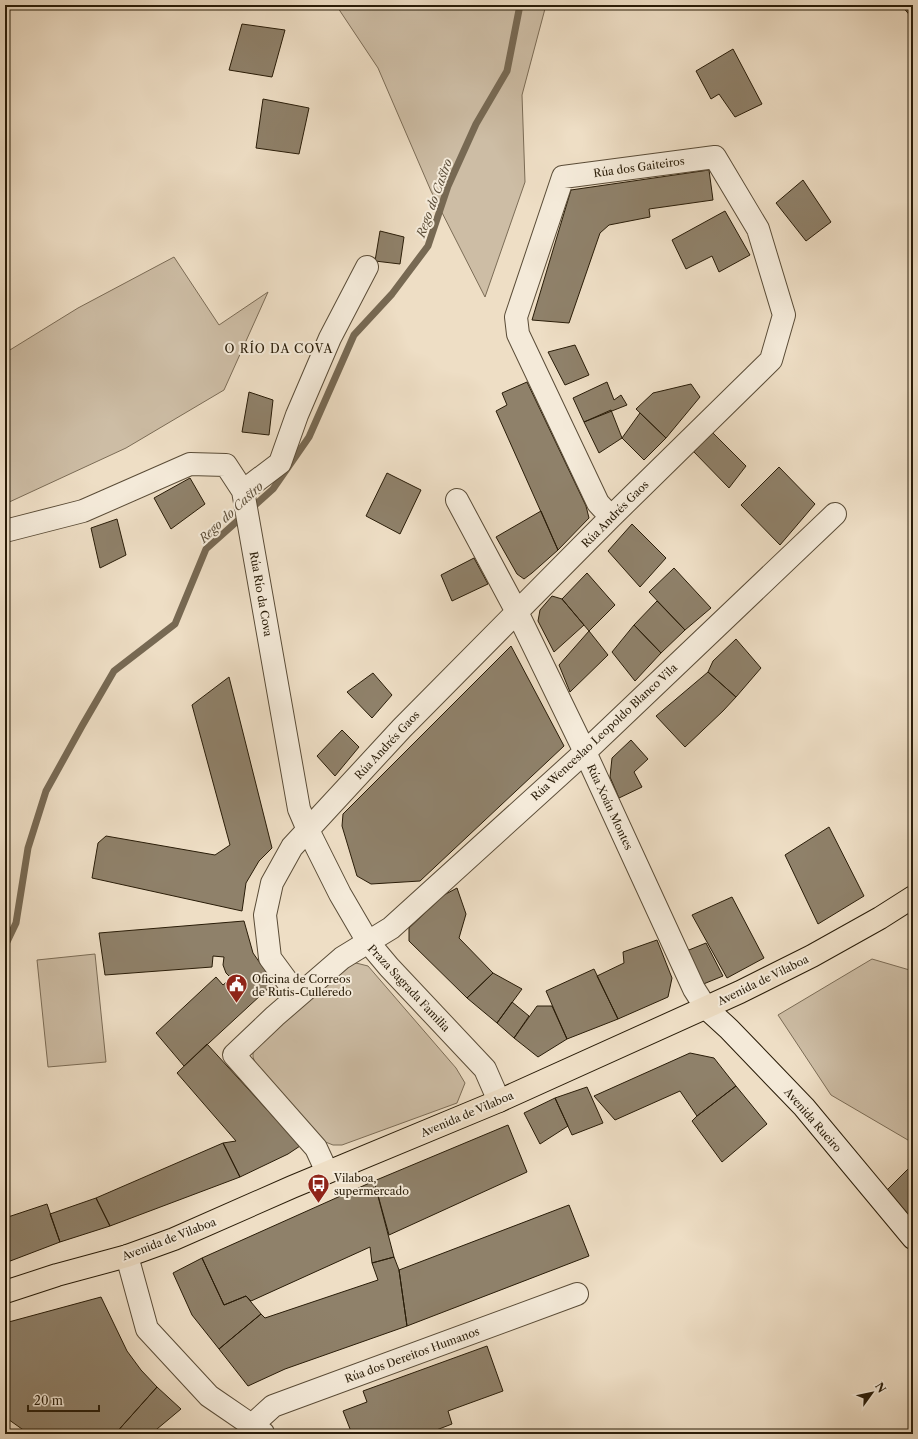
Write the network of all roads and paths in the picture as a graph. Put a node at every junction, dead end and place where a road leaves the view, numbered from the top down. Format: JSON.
{"nodes":[{"id":1,"x":715,"y":157,"type":"joint"},
{"id":2,"x":367,"y":267,"type":"dead end"},
{"id":3,"x":243,"y":491,"type":"junction"},
{"id":4,"x":457,"y":500,"type":"dead end"},
{"id":5,"x":835,"y":514,"type":"dead end"},
{"id":6,"x":611,"y":517,"type":"junction"},
{"id":7,"x":5,"y":531,"type":"edge"},
{"id":8,"x":517,"y":612,"type":"junction"},
{"id":9,"x":585,"y":752,"type":"junction"},
{"id":10,"x":308,"y":830,"type":"junction"},
{"id":11,"x":913,"y":897,"type":"edge"},
{"id":12,"x":368,"y":942,"type":"junction"},
{"id":13,"x":298,"y":996,"type":"junction"},
{"id":14,"x":706,"y":1008,"type":"junction"},
{"id":15,"x":499,"y":1101,"type":"junction"},
{"id":16,"x":326,"y":1172,"type":"junction"},
{"id":17,"x":913,"y":1238,"type":"edge"},
{"id":18,"x":127,"y":1256,"type":"junction"},
{"id":19,"x":5,"y":1292,"type":"edge"},
{"id":20,"x":577,"y":1294,"type":"dead end"},
{"id":21,"x":258,"y":1430,"type":"edge"}],
"edges":[{"from":1,"to":6,"type":"street","name":"Rúa Andrés Gaos"},
{"from":1,"to":6,"type":"street","name":"Rúa dos Gaiteiros"},
{"from":2,"to":3,"type":"street"},
{"from":3,"to":7,"type":"street","name":"Rúa Río da Cova"},
{"from":3,"to":10,"type":"street","name":"Rúa Río da Cova"},
{"from":4,"to":8,"type":"street","name":"Rúa Xoán Montes"},
{"from":5,"to":9,"type":"street","name":"Rúa Wenceslao Leopoldo Blanco Vila"},
{"from":6,"to":8,"type":"street","name":"Rúa Andrés Gaos"},
{"from":8,"to":9,"type":"street","name":"Rúa Xoán Montes"},
{"from":8,"to":10,"type":"street","name":"Rúa Andrés Gaos"},
{"from":9,"to":12,"type":"street","name":"Rúa Wenceslao Leopoldo Blanco Vila"},
{"from":9,"to":14,"type":"street","name":"Rúa Xoán Montes"},
{"from":10,"to":12,"type":"street","name":"Rúa Río da Cova"},
{"from":10,"to":13,"type":"street","name":"Rúa Andrés Gaos"},
{"from":11,"to":14,"type":"highway","name":"Avenida de Vilaboa"},
{"from":12,"to":13,"type":"street","name":"Praza Sagrada Familia"},
{"from":12,"to":15,"type":"street","name":"Praza Sagrada Familia"},
{"from":13,"to":16,"type":"street","name":"Praza Sagrada Familia"},
{"from":14,"to":15,"type":"highway","name":"Avenida de Vilaboa"},
{"from":14,"to":17,"type":"street","name":"Avenida Rueiro"},
{"from":15,"to":16,"type":"highway","name":"Avenida de Vilaboa"},
{"from":16,"to":18,"type":"highway","name":"Avenida de Vilaboa"},
{"from":18,"to":19,"type":"highway","name":"Avenida de Vilaboa"},
{"from":18,"to":21,"type":"street"},
{"from":20,"to":21,"type":"street","name":"Rúa dos Dereitos Humanos"}]}
